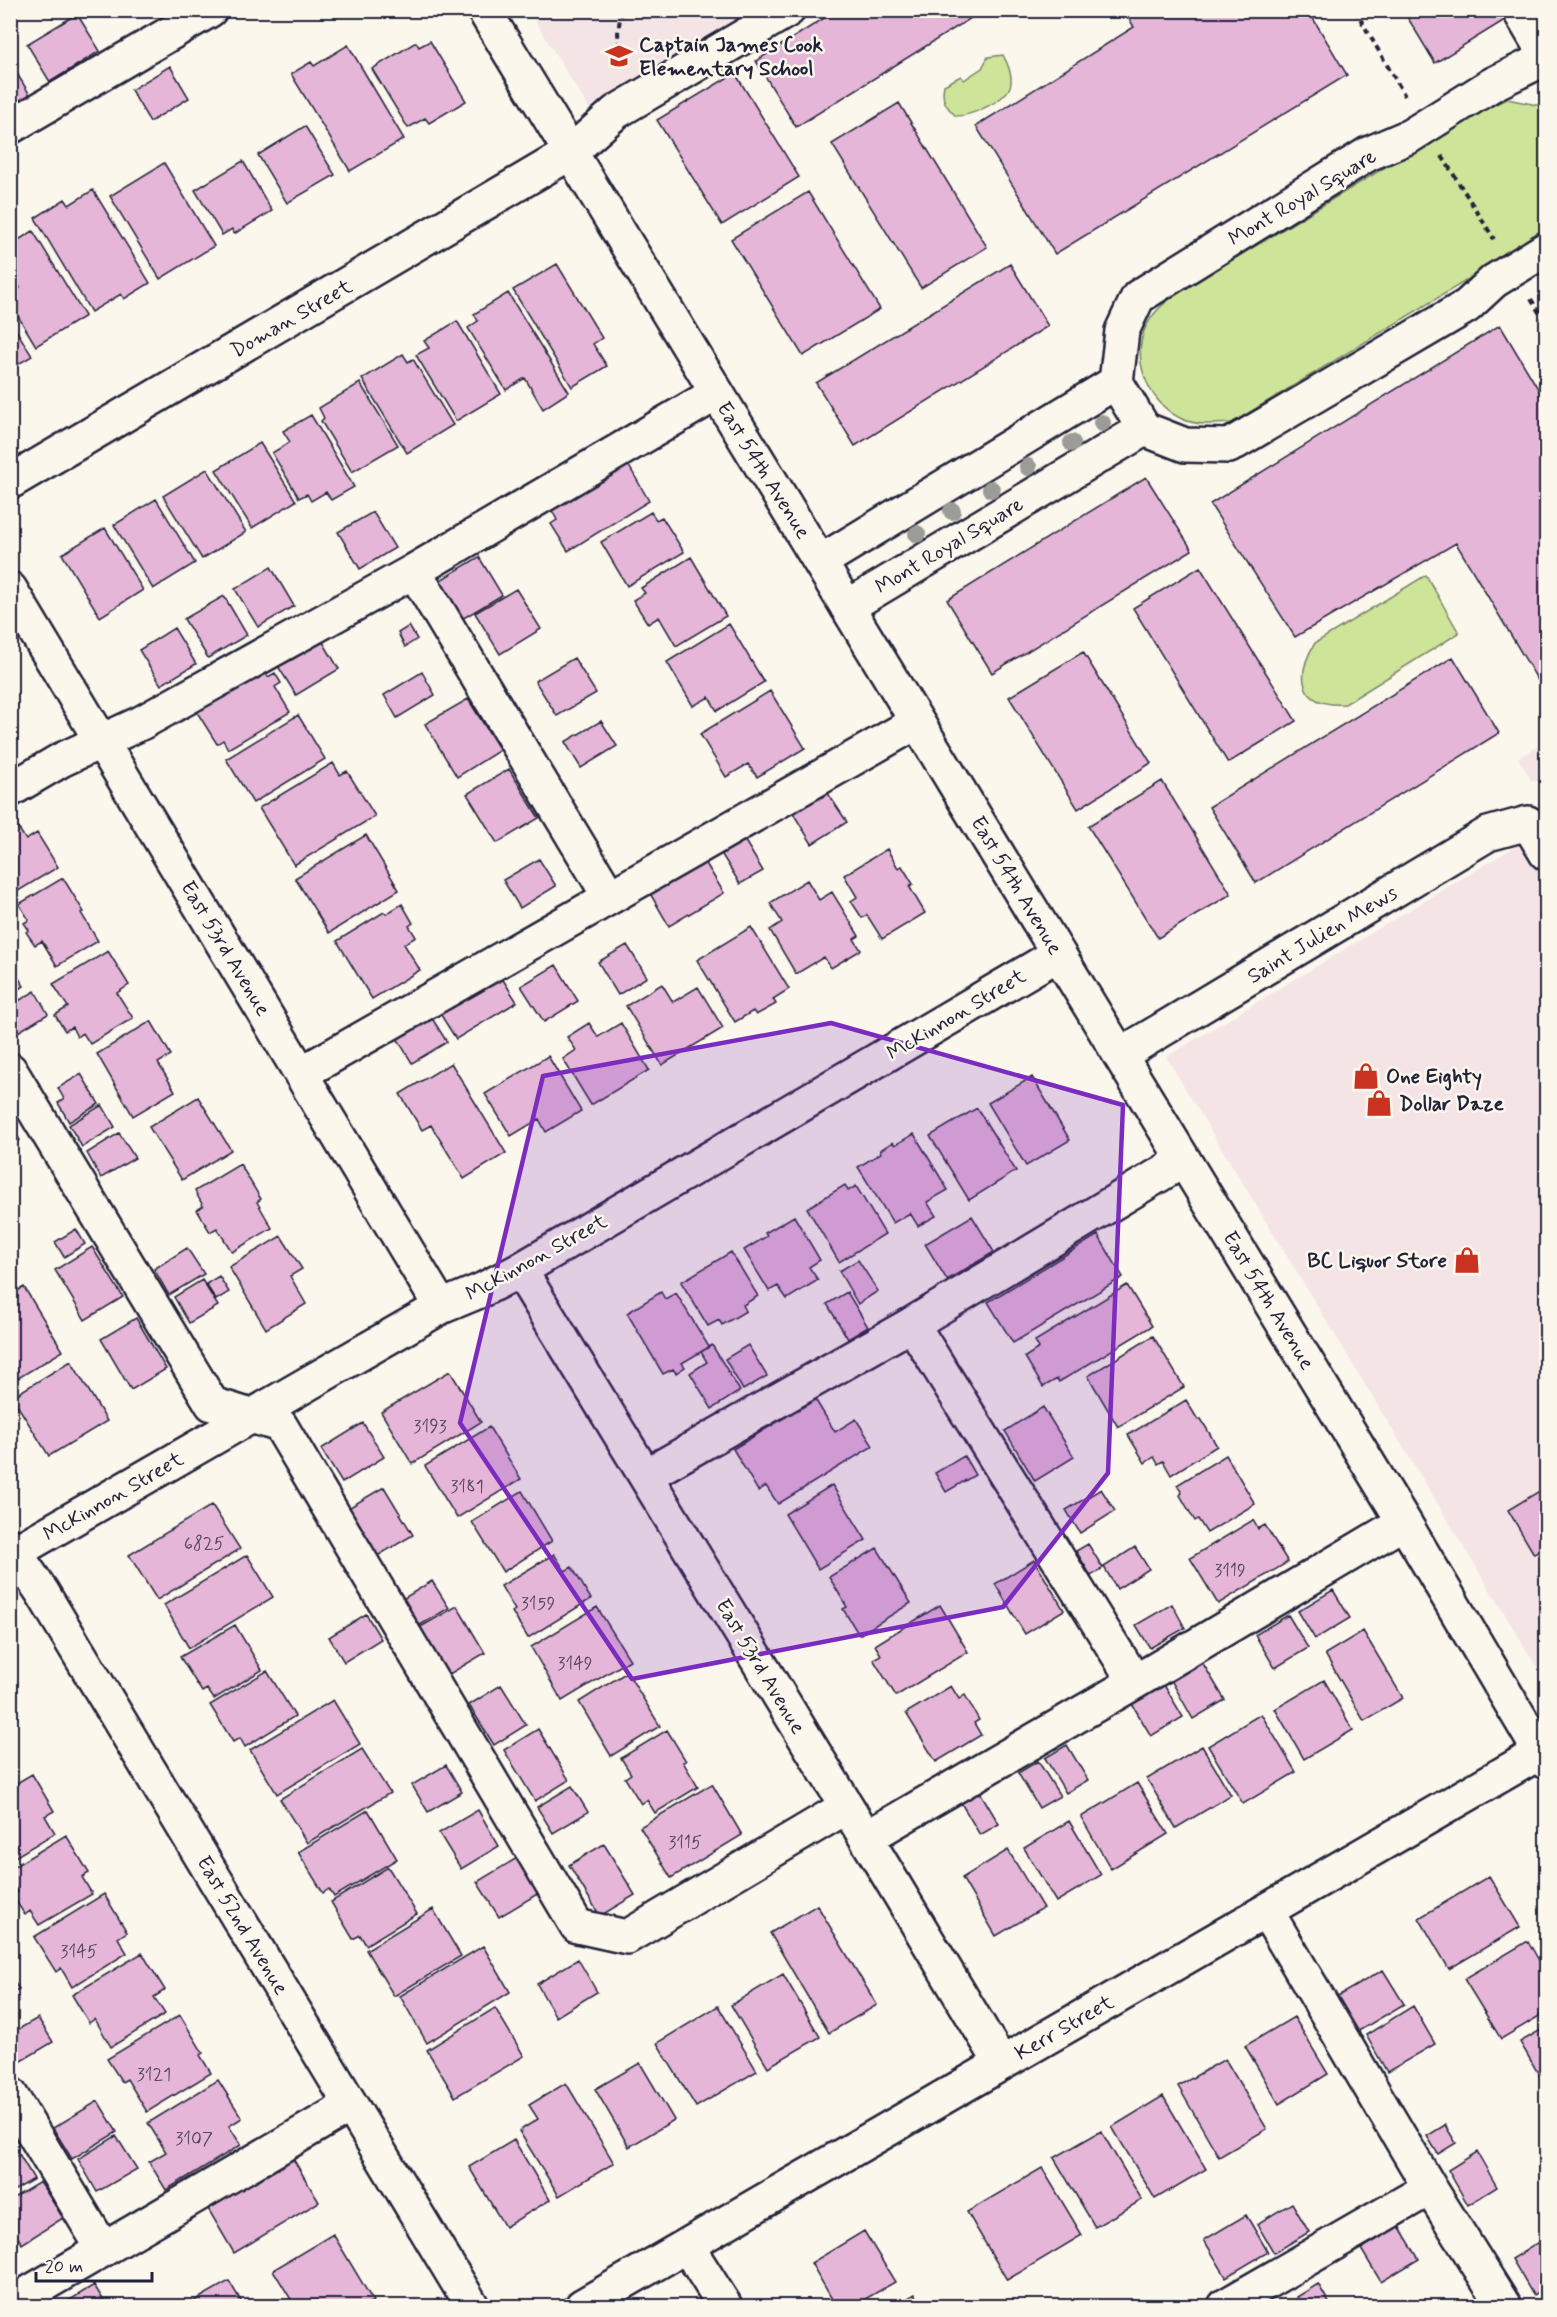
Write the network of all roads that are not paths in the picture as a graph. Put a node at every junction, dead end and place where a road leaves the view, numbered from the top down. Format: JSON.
{"nodes":[{"id":1,"x":210,"y":10,"type":"edge"},
{"id":2,"x":484,"y":10,"type":"edge"},
{"id":3,"x":788,"y":10,"type":"edge"},
{"id":4,"x":1519,"y":10,"type":"edge"},
{"id":5,"x":1546,"y":57,"type":"edge"},
{"id":6,"x":10,"y":127,"type":"edge"},
{"id":7,"x":570,"y":153,"type":"junction"},
{"id":8,"x":1546,"y":249,"type":"edge"},
{"id":9,"x":1116,"y":382,"type":"junction"},
{"id":10,"x":717,"y":393,"type":"junction"},
{"id":11,"x":1144,"y":429,"type":"junction"},
{"id":12,"x":10,"y":482,"type":"edge"},
{"id":13,"x":820,"y":562,"type":"junction"},
{"id":14,"x":414,"y":572,"type":"junction"},
{"id":15,"x":10,"y":589,"type":"edge"},
{"id":16,"x":847,"y":607,"type":"junction"},
{"id":17,"x":917,"y":722,"type":"junction"},
{"id":18,"x":101,"y":742,"type":"junction"},
{"id":19,"x":10,"y":790,"type":"edge"},
{"id":20,"x":1546,"y":853,"type":"edge"},
{"id":21,"x":609,"y":896,"type":"junction"},
{"id":22,"x":1058,"y":954,"type":"junction"},
{"id":23,"x":1120,"y":1055,"type":"junction"},
{"id":24,"x":10,"y":1070,"type":"edge"},
{"id":25,"x":302,"y":1072,"type":"junction"},
{"id":26,"x":1184,"y":1160,"type":"junction"},
{"id":27,"x":520,"y":1270,"type":"junction"},
{"id":28,"x":441,"y":1307,"type":"junction"},
{"id":29,"x":912,"y":1324,"type":"junction"},
{"id":30,"x":249,"y":1416,"type":"junction"},
{"id":31,"x":647,"y":1475,"type":"junction"},
{"id":32,"x":1404,"y":1522,"type":"junction"},
{"id":33,"x":12,"y":1551,"type":"edge"},
{"id":34,"x":1135,"y":1682,"type":"junction"},
{"id":35,"x":1545,"y":1754,"type":"edge"},
{"id":36,"x":846,"y":1806,"type":"junction"},
{"id":37,"x":866,"y":1838,"type":"junction"},
{"id":38,"x":1268,"y":1912,"type":"junction"},
{"id":39,"x":1000,"y":2063,"type":"junction"},
{"id":40,"x":10,"y":2094,"type":"edge"},
{"id":41,"x":351,"y":2105,"type":"junction"},
{"id":42,"x":1430,"y":2188,"type":"junction"},
{"id":43,"x":687,"y":2246,"type":"junction"},
{"id":44,"x":103,"y":2248,"type":"junction"},
{"id":45,"x":10,"y":2304,"type":"edge"},
{"id":46,"x":472,"y":2307,"type":"edge"},
{"id":47,"x":582,"y":2307,"type":"edge"},
{"id":48,"x":725,"y":2307,"type":"edge"},
{"id":49,"x":1225,"y":2307,"type":"edge"},
{"id":50,"x":1504,"y":2307,"type":"edge"}],
"edges":[{"from":1,"to":6,"type":"street"},
{"from":2,"to":7,"type":"street","name":"East 54th Avenue"},
{"from":3,"to":7,"type":"street","name":"Doman Street"},
{"from":4,"to":5,"type":"street"},
{"from":5,"to":9,"type":"street","name":"Mont Royal Square"},
{"from":7,"to":10,"type":"street","name":"East 54th Avenue"},
{"from":7,"to":12,"type":"street","name":"Doman Street"},
{"from":8,"to":11,"type":"street"},
{"from":9,"to":11,"type":"street"},
{"from":9,"to":13,"type":"street"},
{"from":10,"to":13,"type":"street","name":"East 54th Avenue"},
{"from":10,"to":14,"type":"street"},
{"from":11,"to":16,"type":"street","name":"Mont Royal Square"},
{"from":13,"to":16,"type":"street","name":"East 54th Avenue"},
{"from":14,"to":18,"type":"street"},
{"from":14,"to":21,"type":"street"},
{"from":15,"to":18,"type":"street","name":"East 53rd Avenue"},
{"from":16,"to":17,"type":"street","name":"East 54th Avenue"},
{"from":17,"to":21,"type":"street"},
{"from":17,"to":22,"type":"street","name":"East 54th Avenue"},
{"from":18,"to":19,"type":"street"},
{"from":18,"to":25,"type":"street","name":"East 53rd Avenue"},
{"from":20,"to":23,"type":"street","name":"Saint Julien Mews"},
{"from":21,"to":25,"type":"street"},
{"from":22,"to":23,"type":"street","name":"East 54th Avenue"},
{"from":22,"to":27,"type":"street","name":"McKinnon Street"},
{"from":23,"to":26,"type":"street","name":"East 54th Avenue"},
{"from":24,"to":30,"type":"street"},
{"from":25,"to":28,"type":"street","name":"East 53rd Avenue"},
{"from":26,"to":29,"type":"street"},
{"from":26,"to":32,"type":"street","name":"East 54th Avenue"},
{"from":27,"to":28,"type":"street","name":"McKinnon Street"},
{"from":27,"to":31,"type":"street","name":"East 53rd Avenue"},
{"from":28,"to":30,"type":"street","name":"McKinnon Street"},
{"from":29,"to":31,"type":"street"},
{"from":29,"to":34,"type":"street"},
{"from":30,"to":33,"type":"street","name":"McKinnon Street"},
{"from":30,"to":36,"type":"street"},
{"from":31,"to":36,"type":"street","name":"East 53rd Avenue"},
{"from":32,"to":34,"type":"street"},
{"from":32,"to":35,"type":"street","name":"East 54th Avenue"},
{"from":33,"to":41,"type":"street","name":"East 52nd Avenue"},
{"from":34,"to":37,"type":"street"},
{"from":35,"to":38,"type":"street","name":"Kerr Street"},
{"from":36,"to":37,"type":"street","name":"East 53rd Avenue"},
{"from":37,"to":39,"type":"street","name":"East 53rd Avenue"},
{"from":38,"to":39,"type":"street","name":"Kerr Street"},
{"from":38,"to":42,"type":"street"},
{"from":39,"to":43,"type":"street","name":"Kerr Street"},
{"from":40,"to":44,"type":"street"},
{"from":41,"to":44,"type":"street"},
{"from":41,"to":46,"type":"street","name":"East 52nd Avenue"},
{"from":42,"to":49,"type":"street"},
{"from":42,"to":50,"type":"street"},
{"from":43,"to":47,"type":"street","name":"Kerr Street"},
{"from":43,"to":48,"type":"street"},
{"from":44,"to":45,"type":"street"}]}
